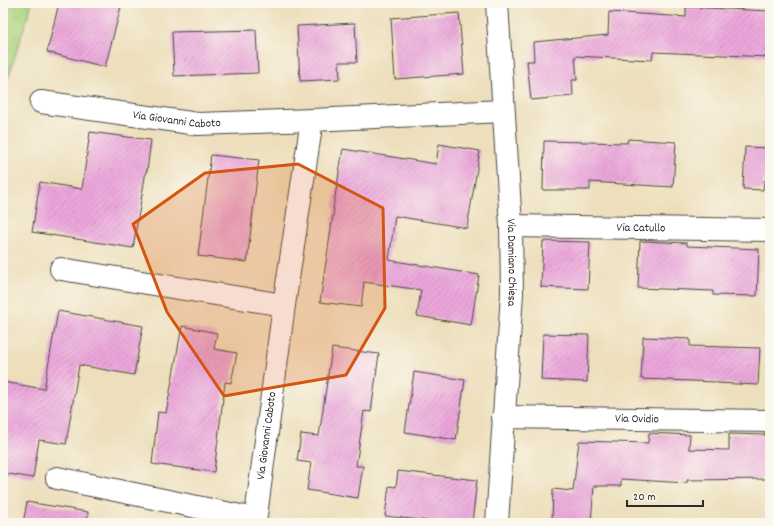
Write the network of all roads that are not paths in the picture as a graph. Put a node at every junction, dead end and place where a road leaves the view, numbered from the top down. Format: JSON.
{"nodes":[{"id":1,"x":497,"y":3,"type":"edge"},
{"id":2,"x":42,"y":102,"type":"dead end"},
{"id":3,"x":503,"y":111,"type":"junction"},
{"id":4,"x":312,"y":120,"type":"junction"},
{"id":5,"x":511,"y":226,"type":"junction"},
{"id":6,"x":770,"y":230,"type":"edge"},
{"id":7,"x":61,"y":269,"type":"dead end"},
{"id":8,"x":284,"y":305,"type":"junction"},
{"id":9,"x":503,"y":417,"type":"junction"},
{"id":10,"x":770,"y":421,"type":"edge"},
{"id":11,"x":57,"y":478,"type":"dead end"},
{"id":12,"x":255,"y":521,"type":"edge"},
{"id":13,"x":498,"y":523,"type":"edge"}],
"edges":[{"from":1,"to":3,"type":"street","name":"Via Damiano Chiesa"},
{"from":2,"to":4,"type":"street","name":"Via Giovanni Caboto"},
{"from":3,"to":4,"type":"street","name":"Via Giovanni Caboto"},
{"from":3,"to":5,"type":"street","name":"Via Damiano Chiesa"},
{"from":4,"to":8,"type":"street","name":"Via Giovanni Caboto"},
{"from":5,"to":6,"type":"street","name":"Via Catullo"},
{"from":5,"to":9,"type":"street","name":"Via Damiano Chiesa"},
{"from":7,"to":8,"type":"street"},
{"from":8,"to":12,"type":"street","name":"Via Giovanni Caboto"},
{"from":9,"to":10,"type":"street","name":"Via Ovidio"},
{"from":9,"to":13,"type":"street","name":"Via Damiano Chiesa"},
{"from":11,"to":12,"type":"street","name":"Via Giovanni Caboto"}]}
